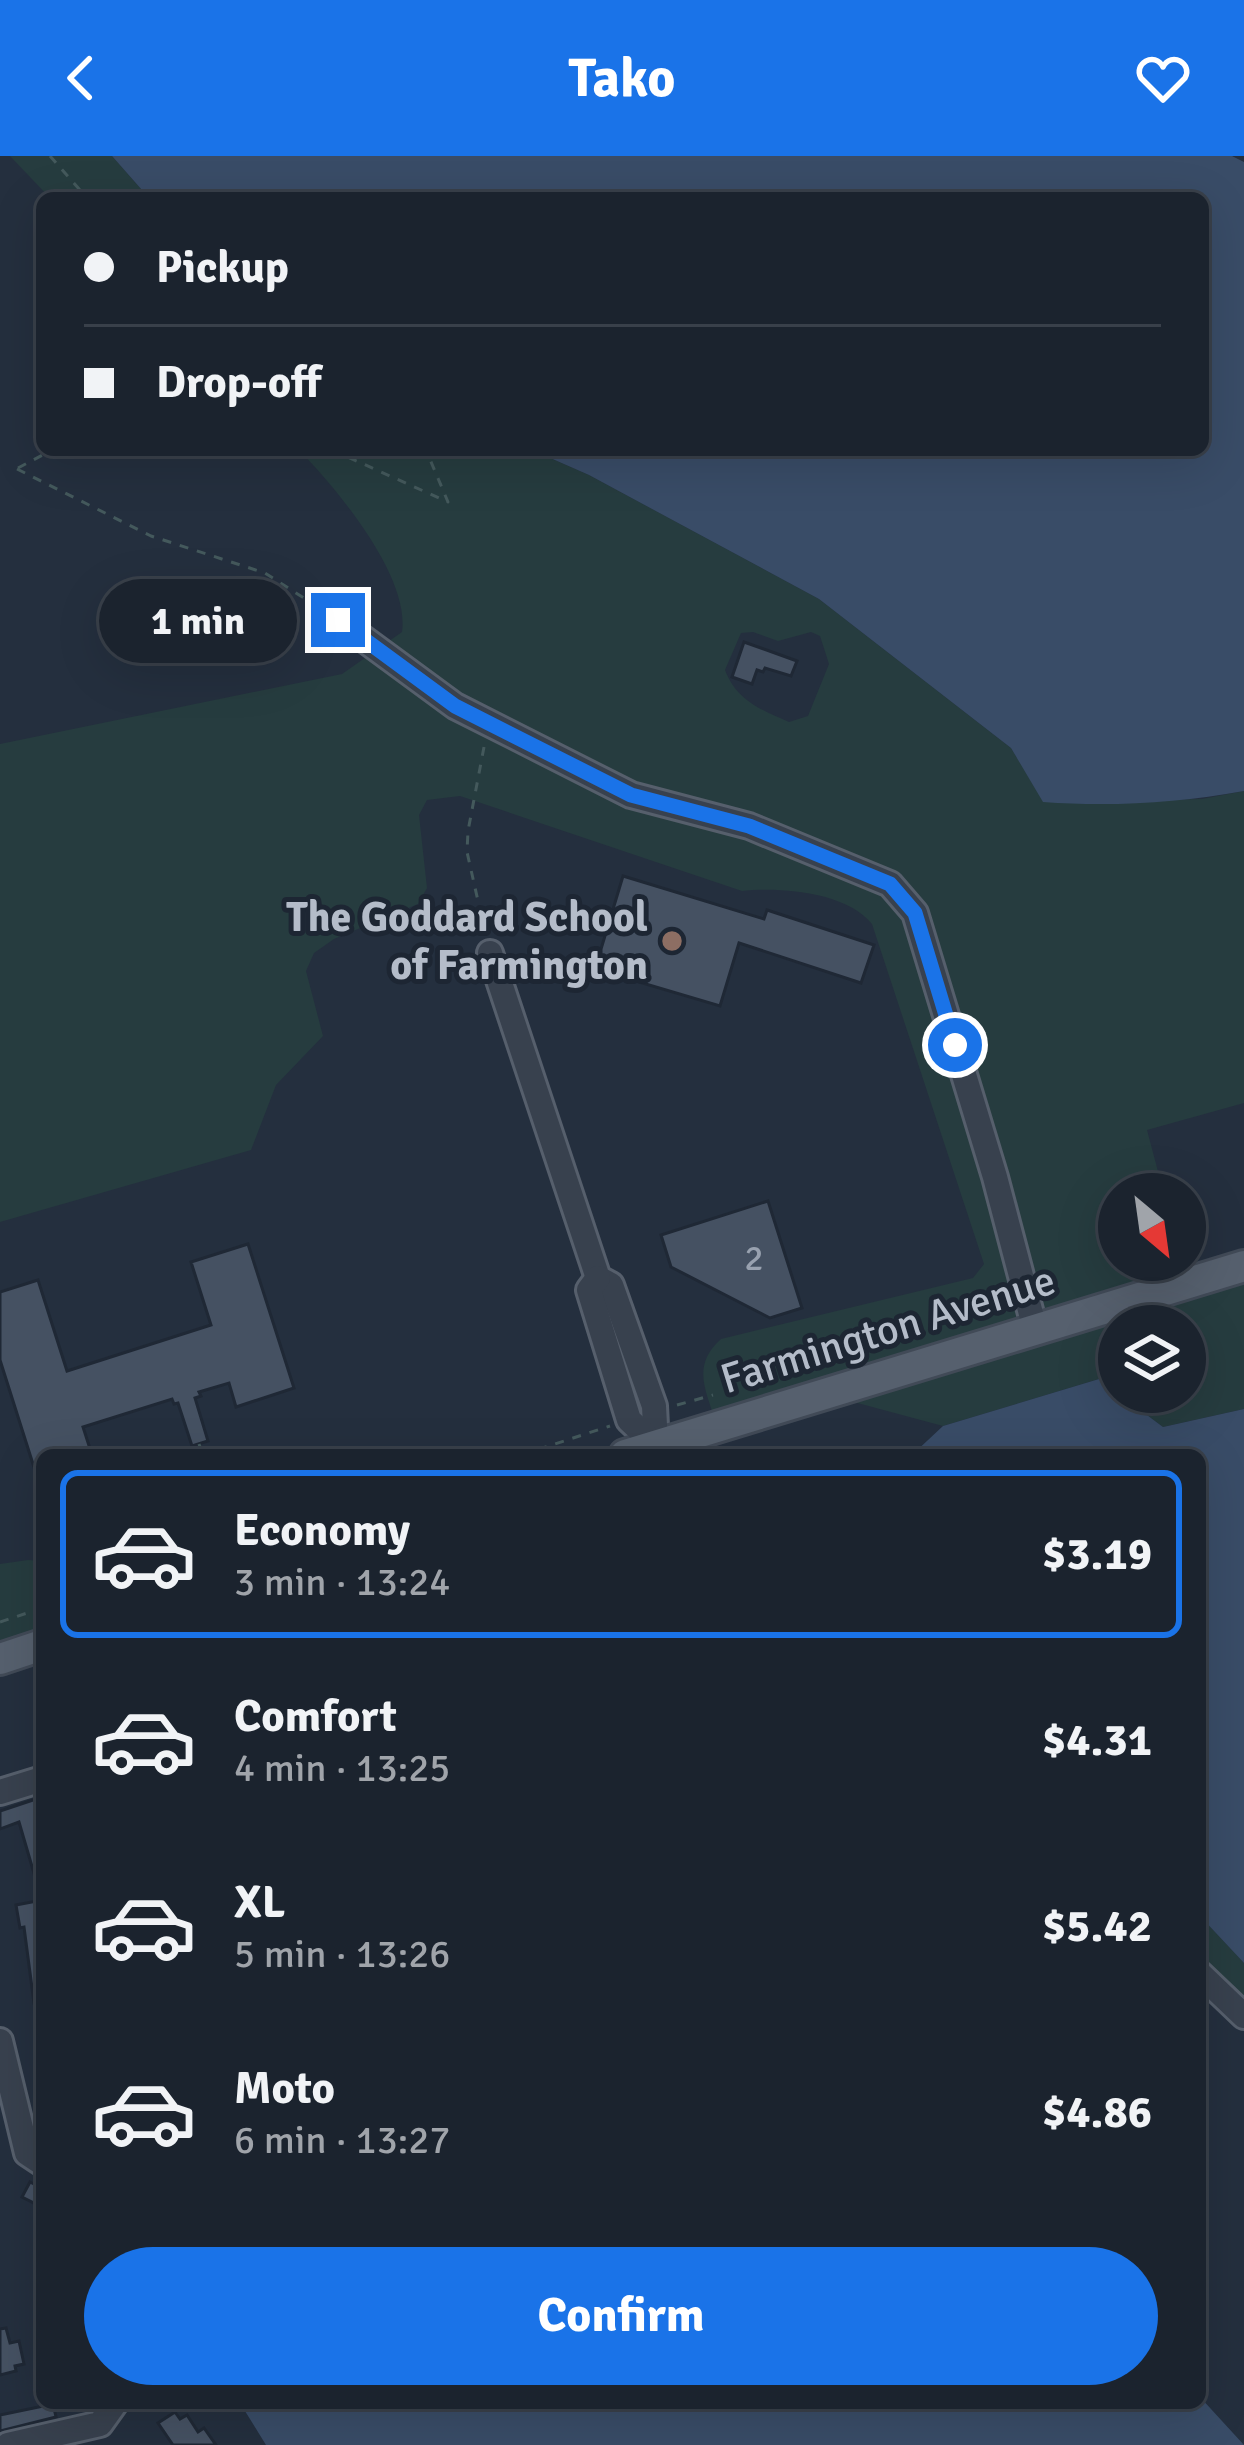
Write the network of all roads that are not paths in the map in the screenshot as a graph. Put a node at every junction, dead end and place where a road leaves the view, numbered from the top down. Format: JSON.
{"nodes":[{"id":1,"x":338,"y":620,"type":"road end"},
{"id":2,"x":490,"y":953,"type":"road end"},
{"id":3,"x":1244,"y":1266,"type":"edge"},
{"id":4,"x":1035,"y":1329,"type":"junction"},
{"id":5,"x":661,"y":1449,"type":"edge"},
{"id":6,"x":664,"y":1449,"type":"edge"},
{"id":7,"x":36,"y":1647,"type":"edge"},
{"id":8,"x":0,"y":1658,"type":"edge"},
{"id":9,"x":36,"y":1781,"type":"edge"},
{"id":10,"x":0,"y":1792,"type":"edge"},
{"id":11,"x":1206,"y":1980,"type":"edge"},
{"id":12,"x":1244,"y":2016,"type":"edge"},
{"id":13,"x":0,"y":2041,"type":"edge"},
{"id":14,"x":36,"y":2159,"type":"edge"},
{"id":15,"x":111,"y":2409,"type":"edge"},
{"id":16,"x":8,"y":2445,"type":"edge"}],
"edges":[{"from":1,"to":4,"type":"street"},
{"from":2,"to":5,"type":"street"},
{"from":3,"to":4,"type":"main road","name":"Farmington Avenue"},
{"from":4,"to":6,"type":"main road","name":"Farmington Avenue"},
{"from":7,"to":8,"type":"main road"},
{"from":9,"to":10,"type":"street"},
{"from":11,"to":12,"type":"street"},
{"from":13,"to":14,"type":"street"},
{"from":15,"to":16,"type":"street"}]}
